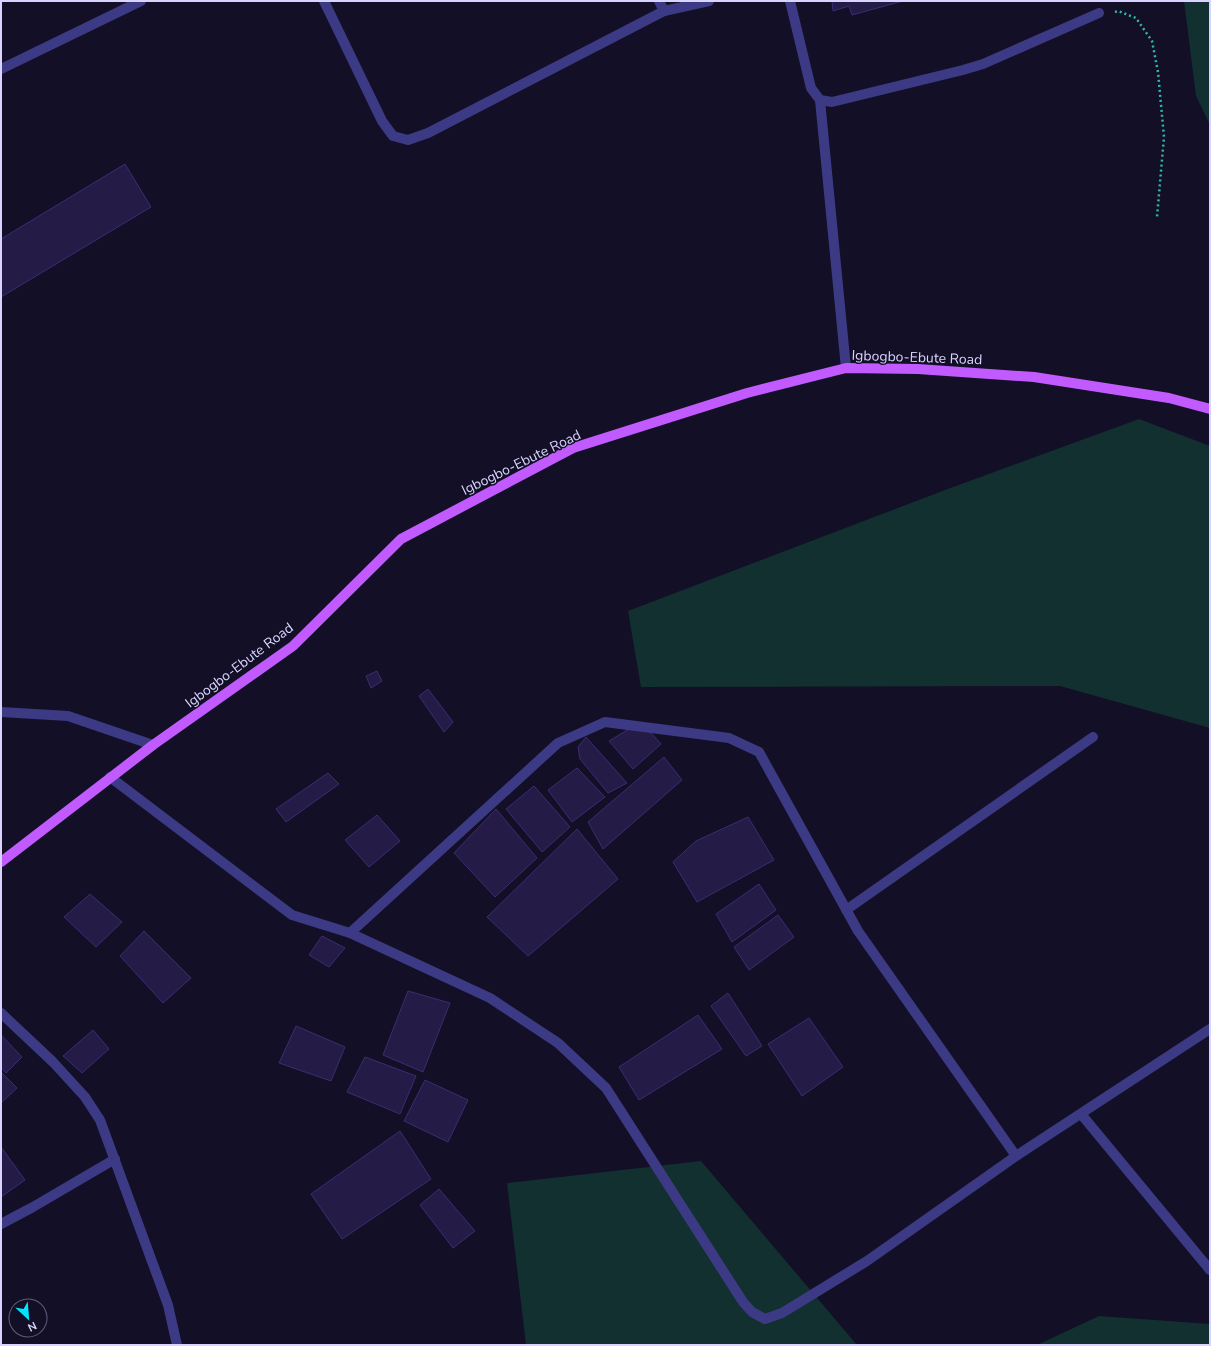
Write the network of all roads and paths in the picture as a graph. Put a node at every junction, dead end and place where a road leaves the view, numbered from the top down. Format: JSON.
{"nodes":[{"id":1,"x":141,"y":1,"type":"edge"},
{"id":2,"x":324,"y":1,"type":"edge"},
{"id":3,"x":659,"y":1,"type":"edge"},
{"id":4,"x":709,"y":1,"type":"edge"},
{"id":5,"x":790,"y":1,"type":"edge"},
{"id":6,"x":664,"y":11,"type":"junction"},
{"id":7,"x":1099,"y":13,"type":"joint"},
{"id":8,"x":1,"y":69,"type":"edge"},
{"id":9,"x":820,"y":100,"type":"junction"},
{"id":10,"x":1157,"y":217,"type":"dead end"},
{"id":11,"x":846,"y":368,"type":"junction"},
{"id":12,"x":1210,"y":409,"type":"edge"},
{"id":13,"x":1,"y":712,"type":"edge"},
{"id":14,"x":1093,"y":737,"type":"dead end"},
{"id":15,"x":153,"y":745,"type":"junction"},
{"id":16,"x":110,"y":777,"type":"junction"},
{"id":17,"x":1,"y":862,"type":"edge"},
{"id":18,"x":846,"y":910,"type":"junction"},
{"id":19,"x":350,"y":933,"type":"junction"},
{"id":20,"x":1,"y":1013,"type":"edge"},
{"id":21,"x":1210,"y":1029,"type":"edge"},
{"id":22,"x":1081,"y":1114,"type":"junction"},
{"id":23,"x":1016,"y":1156,"type":"junction"},
{"id":24,"x":115,"y":1159,"type":"junction"},
{"id":25,"x":1,"y":1224,"type":"edge"},
{"id":26,"x":1210,"y":1270,"type":"edge"},
{"id":27,"x":177,"y":1345,"type":"edge"}],
"edges":[{"from":1,"to":8,"type":"street"},
{"from":2,"to":6,"type":"street"},
{"from":3,"to":6,"type":"street"},
{"from":4,"to":6,"type":"street"},
{"from":5,"to":9,"type":"street"},
{"from":7,"to":9,"type":"street"},
{"from":7,"to":10,"type":"path"},
{"from":9,"to":11,"type":"street"},
{"from":11,"to":12,"type":"main road","name":"Igbogbo-Ebute Road"},
{"from":11,"to":15,"type":"main road","name":"Igbogbo-Ebute Road"},
{"from":13,"to":15,"type":"street"},
{"from":14,"to":18,"type":"street"},
{"from":15,"to":16,"type":"main road","name":"Igbogbo-Ebute Road"},
{"from":16,"to":17,"type":"main road","name":"Igbogbo-Ebute Road"},
{"from":16,"to":19,"type":"street"},
{"from":18,"to":19,"type":"street"},
{"from":18,"to":23,"type":"street"},
{"from":19,"to":23,"type":"street"},
{"from":20,"to":24,"type":"street"},
{"from":21,"to":22,"type":"street"},
{"from":22,"to":23,"type":"street"},
{"from":22,"to":26,"type":"street"},
{"from":24,"to":25,"type":"street"},
{"from":24,"to":27,"type":"street"}]}
